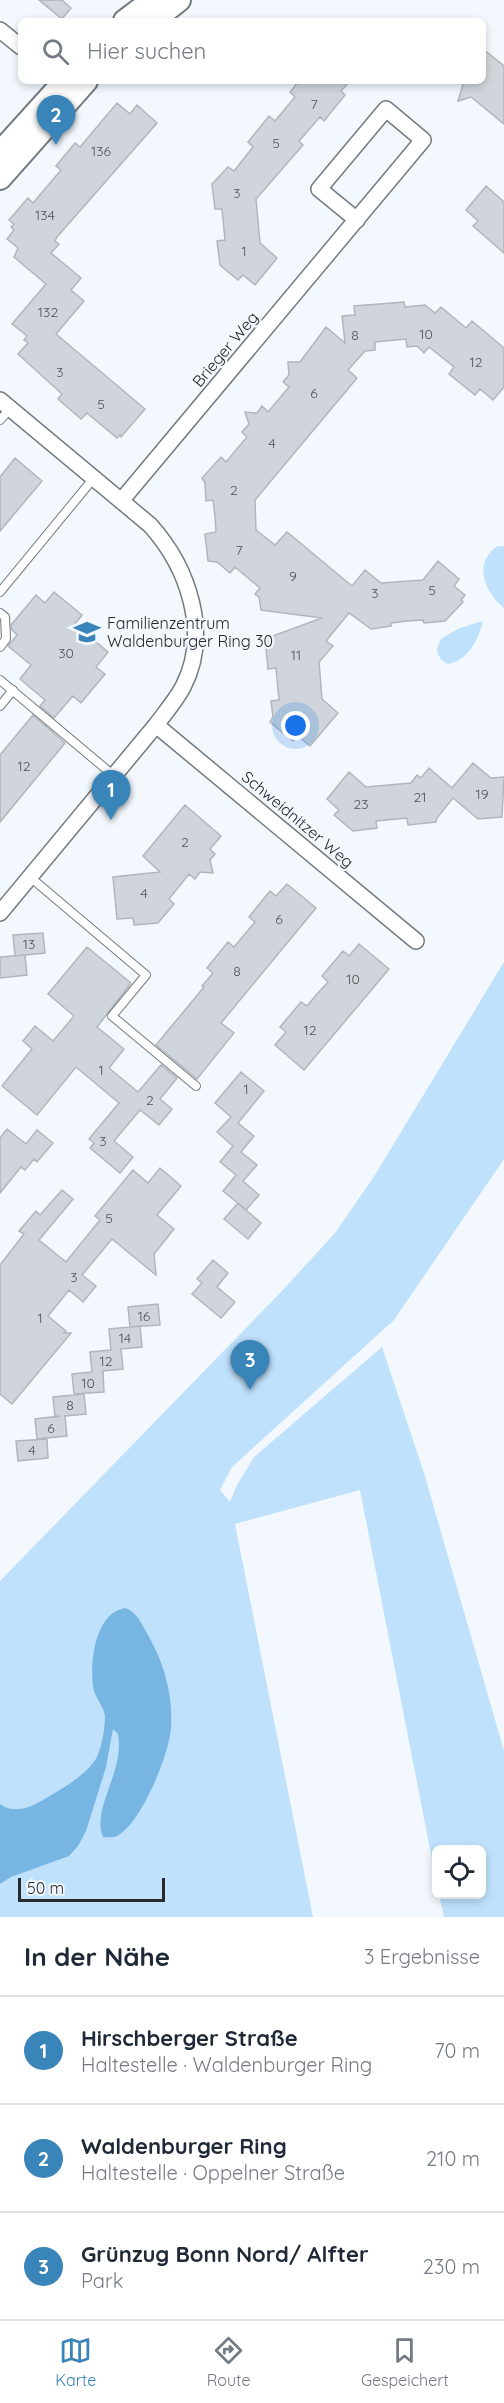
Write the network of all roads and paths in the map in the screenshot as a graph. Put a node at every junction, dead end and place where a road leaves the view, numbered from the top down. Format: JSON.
{"nodes":[{"id":1,"x":153,"y":0,"type":"edge"},
{"id":2,"x":179,"y":0,"type":"edge"},
{"id":3,"x":129,"y":18,"type":"edge"},
{"id":4,"x":156,"y":18,"type":"edge"},
{"id":5,"x":0,"y":30,"type":"edge"},
{"id":6,"x":18,"y":44,"type":"edge"},
{"id":7,"x":76,"y":84,"type":"edge"},
{"id":8,"x":0,"y":153,"type":"edge"},
{"id":9,"x":0,"y":178,"type":"edge"},
{"id":10,"x":357,"y":220,"type":"junction"},
{"id":11,"x":3,"y":410,"type":"edge"},
{"id":12,"x":93,"y":479,"type":"junction"},
{"id":13,"x":121,"y":501,"type":"junction"},
{"id":14,"x":0,"y":592,"type":"edge"},
{"id":15,"x":0,"y":613,"type":"edge"},
{"id":16,"x":0,"y":647,"type":"edge"},
{"id":17,"x":0,"y":680,"type":"edge"},
{"id":18,"x":13,"y":690,"type":"junction"},
{"id":19,"x":0,"y":706,"type":"edge"},
{"id":20,"x":156,"y":725,"type":"junction"},
{"id":21,"x":113,"y":775,"type":"junction"},
{"id":22,"x":30,"y":878,"type":"junction"},
{"id":23,"x":0,"y":913,"type":"edge"},
{"id":24,"x":416,"y":941,"type":"dead end"},
{"id":25,"x":196,"y":1086,"type":"dead end"}],
"edges":[{"from":1,"to":3,"type":"street"},
{"from":2,"to":4,"type":"street"},
{"from":5,"to":6,"type":"street"},
{"from":7,"to":8,"type":"street"},
{"from":7,"to":9,"type":"street"},
{"from":10,"to":10,"type":"street","name":"Brieger Weg"},
{"from":10,"to":13,"type":"street","name":"Brieger Weg"},
{"from":11,"to":12,"type":"street"},
{"from":12,"to":13,"type":"street"},
{"from":12,"to":14,"type":"lane"},
{"from":13,"to":20,"type":"street"},
{"from":15,"to":16,"type":"lane"},
{"from":17,"to":18,"type":"lane"},
{"from":18,"to":19,"type":"lane"},
{"from":18,"to":21,"type":"lane"},
{"from":20,"to":21,"type":"street"},
{"from":20,"to":24,"type":"street","name":"Schweidnitzer Weg"},
{"from":21,"to":22,"type":"street"},
{"from":22,"to":23,"type":"street"},
{"from":22,"to":25,"type":"lane"}]}
